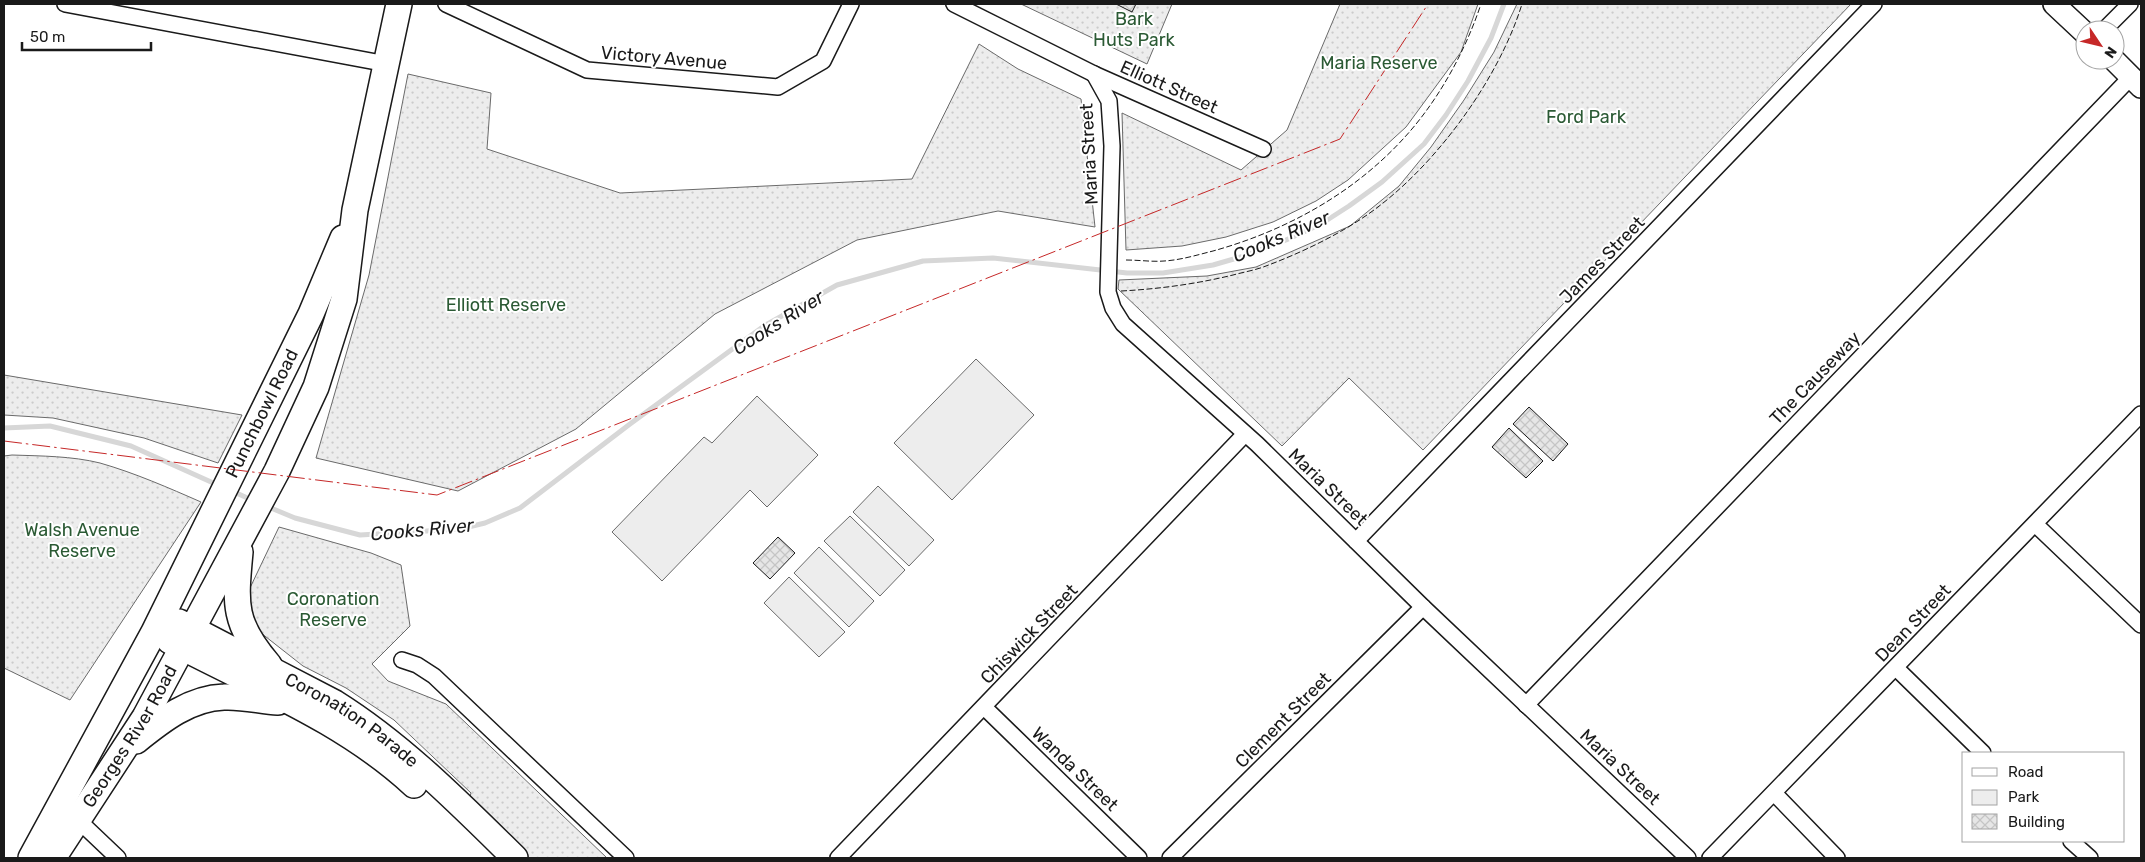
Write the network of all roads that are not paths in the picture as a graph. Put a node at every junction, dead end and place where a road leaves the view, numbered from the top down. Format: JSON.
{"nodes":[{"id":1,"x":65,"y":4,"type":"edge"},
{"id":2,"x":399,"y":4,"type":"edge"},
{"id":3,"x":446,"y":4,"type":"edge"},
{"id":4,"x":851,"y":4,"type":"edge"},
{"id":5,"x":954,"y":4,"type":"edge"},
{"id":6,"x":1874,"y":4,"type":"edge"},
{"id":7,"x":2054,"y":4,"type":"edge"},
{"id":8,"x":2130,"y":4,"type":"edge"},
{"id":9,"x":2114,"y":20,"type":"edge"},
{"id":10,"x":2075,"y":24,"type":"edge"},
{"id":11,"x":387,"y":64,"type":"junction"},
{"id":12,"x":2124,"y":70,"type":"edge"},
{"id":13,"x":1094,"y":74,"type":"junction"},
{"id":14,"x":2136,"y":82,"type":"edge"},
{"id":15,"x":1263,"y":149,"type":"dead end"},
{"id":16,"x":355,"y":210,"type":"junction"},
{"id":17,"x":2141,"y":414,"type":"edge"},
{"id":18,"x":1245,"y":434,"type":"junction"},
{"id":19,"x":2035,"y":524,"type":"junction"},
{"id":20,"x":244,"y":534,"type":"junction"},
{"id":21,"x":1356,"y":541,"type":"junction"},
{"id":22,"x":1423,"y":608,"type":"junction"},
{"id":23,"x":159,"y":624,"type":"junction"},
{"id":24,"x":2141,"y":625,"type":"edge"},
{"id":25,"x":193,"y":630,"type":"junction"},
{"id":26,"x":402,"y":660,"type":"dead end"},
{"id":27,"x":1896,"y":668,"type":"junction"},
{"id":28,"x":276,"y":674,"type":"junction"},
{"id":29,"x":296,"y":704,"type":"junction"},
{"id":30,"x":1526,"y":705,"type":"junction"},
{"id":31,"x":984,"y":707,"type":"junction"},
{"id":32,"x":1982,"y":752,"type":"edge"},
{"id":33,"x":117,"y":760,"type":"junction"},
{"id":34,"x":1774,"y":793,"type":"junction"},
{"id":35,"x":78,"y":820,"type":"junction"},
{"id":36,"x":2072,"y":842,"type":"edge"},
{"id":37,"x":31,"y":858,"type":"edge"},
{"id":38,"x":53,"y":858,"type":"edge"},
{"id":39,"x":118,"y":858,"type":"edge"},
{"id":40,"x":491,"y":858,"type":"edge"},
{"id":41,"x":515,"y":858,"type":"edge"},
{"id":42,"x":626,"y":858,"type":"edge"},
{"id":43,"x":838,"y":858,"type":"edge"},
{"id":44,"x":1139,"y":858,"type":"edge"},
{"id":45,"x":1170,"y":858,"type":"edge"},
{"id":46,"x":1688,"y":858,"type":"edge"},
{"id":47,"x":1710,"y":858,"type":"edge"},
{"id":48,"x":1837,"y":858,"type":"edge"},
{"id":49,"x":2090,"y":858,"type":"edge"}],
"edges":[{"from":1,"to":11,"type":"street"},
{"from":2,"to":11,"type":"main road","name":"Punchbowl Road"},
{"from":3,"to":4,"type":"street","name":"Victory Avenue"},
{"from":5,"to":13,"type":"street","name":"Elliott Street"},
{"from":6,"to":21,"type":"street","name":"James Street"},
{"from":7,"to":10,"type":"main road"},
{"from":8,"to":9,"type":"street"},
{"from":11,"to":16,"type":"main road","name":"Punchbowl Road"},
{"from":12,"to":14,"type":"main road"},
{"from":13,"to":15,"type":"street","name":"Elliott Street"},
{"from":13,"to":18,"type":"street","name":"Maria Street"},
{"from":14,"to":30,"type":"street","name":"The Causeway"},
{"from":16,"to":20,"type":"main road","name":"Punchbowl Road"},
{"from":16,"to":23,"type":"main road","name":"Punchbowl Road"},
{"from":17,"to":19,"type":"street","name":"Dean Street"},
{"from":18,"to":21,"type":"street","name":"Maria Street"},
{"from":18,"to":31,"type":"street","name":"Chiswick Street"},
{"from":19,"to":24,"type":"street"},
{"from":19,"to":27,"type":"street","name":"Dean Street"},
{"from":20,"to":25,"type":"main road","name":"Punchbowl Road"},
{"from":20,"to":28,"type":"main road"},
{"from":21,"to":22,"type":"street","name":"Maria Street"},
{"from":22,"to":30,"type":"street","name":"Maria Street"},
{"from":22,"to":45,"type":"street","name":"Clement Street"},
{"from":23,"to":25,"type":"main road","name":"Coronation Parade"},
{"from":23,"to":37,"type":"main road","name":"Georges River Road"},
{"from":25,"to":28,"type":"main road","name":"Coronation Parade"},
{"from":25,"to":29,"type":"main road","name":"Coronation Parade"},
{"from":25,"to":33,"type":"main road","name":"Georges River Road"},
{"from":26,"to":42,"type":"street"},
{"from":27,"to":32,"type":"street"},
{"from":27,"to":34,"type":"street","name":"Dean Street"},
{"from":28,"to":41,"type":"main road","name":"Coronation Parade"},
{"from":29,"to":33,"type":"main road"},
{"from":29,"to":40,"type":"main road","name":"Coronation Parade"},
{"from":30,"to":46,"type":"street","name":"Maria Street"},
{"from":31,"to":43,"type":"street","name":"Chiswick Street"},
{"from":31,"to":44,"type":"street","name":"Wanda Street"},
{"from":33,"to":35,"type":"main road","name":"Georges River Road"},
{"from":34,"to":47,"type":"street","name":"Dean Street"},
{"from":34,"to":48,"type":"street"},
{"from":35,"to":38,"type":"main road","name":"Georges River Road"},
{"from":35,"to":39,"type":"street"},
{"from":36,"to":49,"type":"street"}]}
